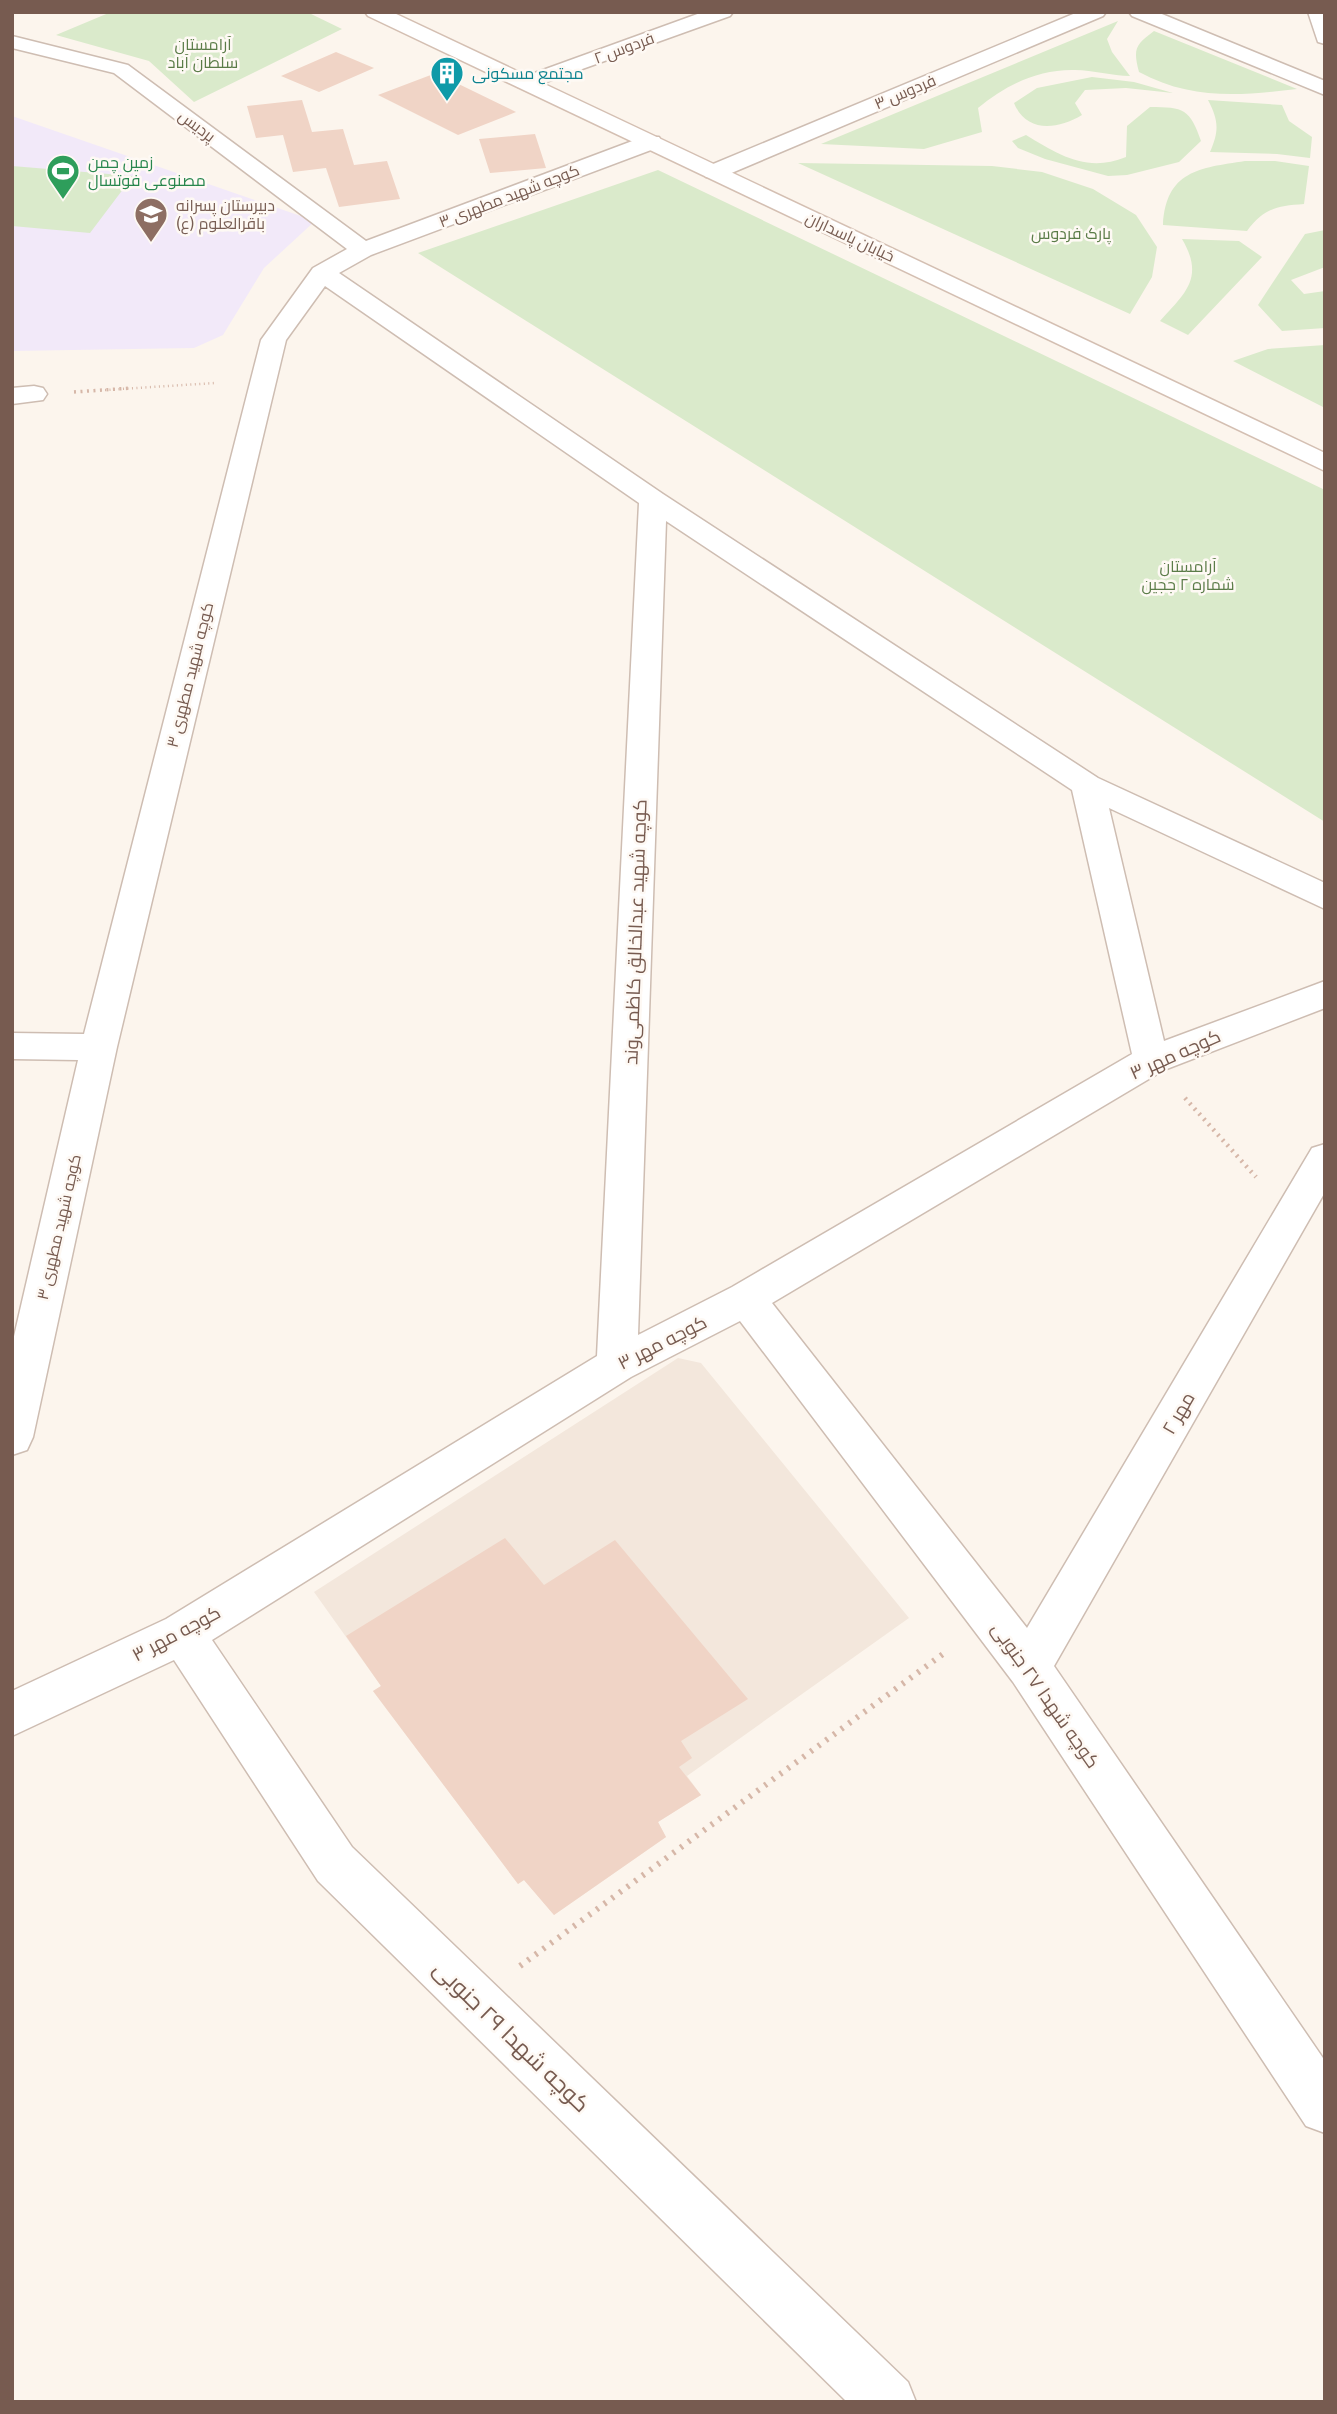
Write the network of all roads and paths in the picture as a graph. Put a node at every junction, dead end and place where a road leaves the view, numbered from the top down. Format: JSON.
{"nodes":[{"id":1,"x":376,"y":12,"type":"edge"},
{"id":2,"x":723,"y":12,"type":"edge"},
{"id":3,"x":1096,"y":12,"type":"edge"},
{"id":4,"x":1139,"y":12,"type":"edge"},
{"id":5,"x":1318,"y":12,"type":"edge"},
{"id":6,"x":1325,"y":38,"type":"edge"},
{"id":7,"x":12,"y":42,"type":"edge"},
{"id":8,"x":525,"y":83,"type":"junction"},
{"id":9,"x":1325,"y":89,"type":"edge"},
{"id":10,"x":651,"y":142,"type":"junction"},
{"id":11,"x":714,"y":172,"type":"junction"},
{"id":12,"x":363,"y":250,"type":"junction"},
{"id":13,"x":322,"y":273,"type":"junction"},
{"id":14,"x":262,"y":380,"type":"junction"},
{"id":15,"x":23,"y":395,"type":"edge"},
{"id":16,"x":1325,"y":463,"type":"edge"},
{"id":17,"x":653,"y":500,"type":"junction"},
{"id":18,"x":1087,"y":785,"type":"junction"},
{"id":19,"x":1325,"y":897,"type":"edge"},
{"id":20,"x":1325,"y":994,"type":"edge"},
{"id":21,"x":12,"y":1046,"type":"edge"},
{"id":22,"x":99,"y":1047,"type":"junction"},
{"id":23,"x":1151,"y":1060,"type":"junction"},
{"id":24,"x":1325,"y":1158,"type":"edge"},
{"id":25,"x":1292,"y":1216,"type":"junction"},
{"id":26,"x":746,"y":1299,"type":"junction"},
{"id":27,"x":617,"y":1365,"type":"junction"},
{"id":28,"x":12,"y":1437,"type":"edge"},
{"id":29,"x":991,"y":1618,"type":"junction"},
{"id":30,"x":182,"y":1634,"type":"junction"},
{"id":31,"x":1030,"y":1667,"type":"junction"},
{"id":32,"x":12,"y":1714,"type":"edge"},
{"id":33,"x":474,"y":1999,"type":"junction"},
{"id":34,"x":1325,"y":2107,"type":"edge"},
{"id":35,"x":888,"y":2402,"type":"edge"}],
"edges":[{"from":1,"to":8,"type":"street","name":"خیابان پاسداران"},
{"from":2,"to":8,"type":"street","name":"فردوس ۲"},
{"from":3,"to":11,"type":"street","name":"فردوس ۳"},
{"from":4,"to":9,"type":"street"},
{"from":5,"to":6,"type":"street"},
{"from":7,"to":12,"type":"street","name":"پردیس"},
{"from":8,"to":10,"type":"street","name":"خیابان پاسداران"},
{"from":10,"to":11,"type":"street","name":"خیابان پاسداران"},
{"from":10,"to":12,"type":"street","name":"کوچه شهید مطهری ۳"},
{"from":11,"to":16,"type":"street","name":"خیابان پاسداران"},
{"from":12,"to":13,"type":"street","name":"کوچه شهید مطهری ۳"},
{"from":13,"to":14,"type":"street","name":"کوچه شهید مطهری ۳"},
{"from":13,"to":17,"type":"street"},
{"from":14,"to":15,"type":"path"},
{"from":14,"to":22,"type":"street","name":"کوچه شهید مطهری ۳"},
{"from":17,"to":18,"type":"street"},
{"from":17,"to":27,"type":"street","name":"کوچه شهید عبدالخالق کاظمی‌وند"},
{"from":18,"to":19,"type":"street"},
{"from":18,"to":23,"type":"street"},
{"from":20,"to":23,"type":"street","name":"کوچه مهر ۳"},
{"from":21,"to":22,"type":"street"},
{"from":22,"to":28,"type":"street","name":"کوچه شهید مطهری ۳"},
{"from":23,"to":25,"type":"path"},
{"from":23,"to":26,"type":"street","name":"کوچه مهر ۳"},
{"from":24,"to":25,"type":"street","name":"مهر ۲"},
{"from":25,"to":31,"type":"street","name":"مهر ۲"},
{"from":26,"to":27,"type":"street","name":"کوچه مهر ۳"},
{"from":26,"to":29,"type":"street","name":"کوچه شهدا ۲۷ جنوبی"},
{"from":27,"to":30,"type":"street","name":"کوچه مهر ۳"},
{"from":29,"to":31,"type":"street","name":"کوچه شهدا ۲۷ جنوبی"},
{"from":29,"to":33,"type":"path"},
{"from":30,"to":32,"type":"street","name":"کوچه مهر ۳"},
{"from":30,"to":33,"type":"street","name":"کوچه شهدا ۲۹ جنوبی"},
{"from":31,"to":34,"type":"street","name":"کوچه شهدا ۲۷ جنوبی"},
{"from":33,"to":35,"type":"street","name":"کوچه شهدا ۲۹ جنوبی"}]}
